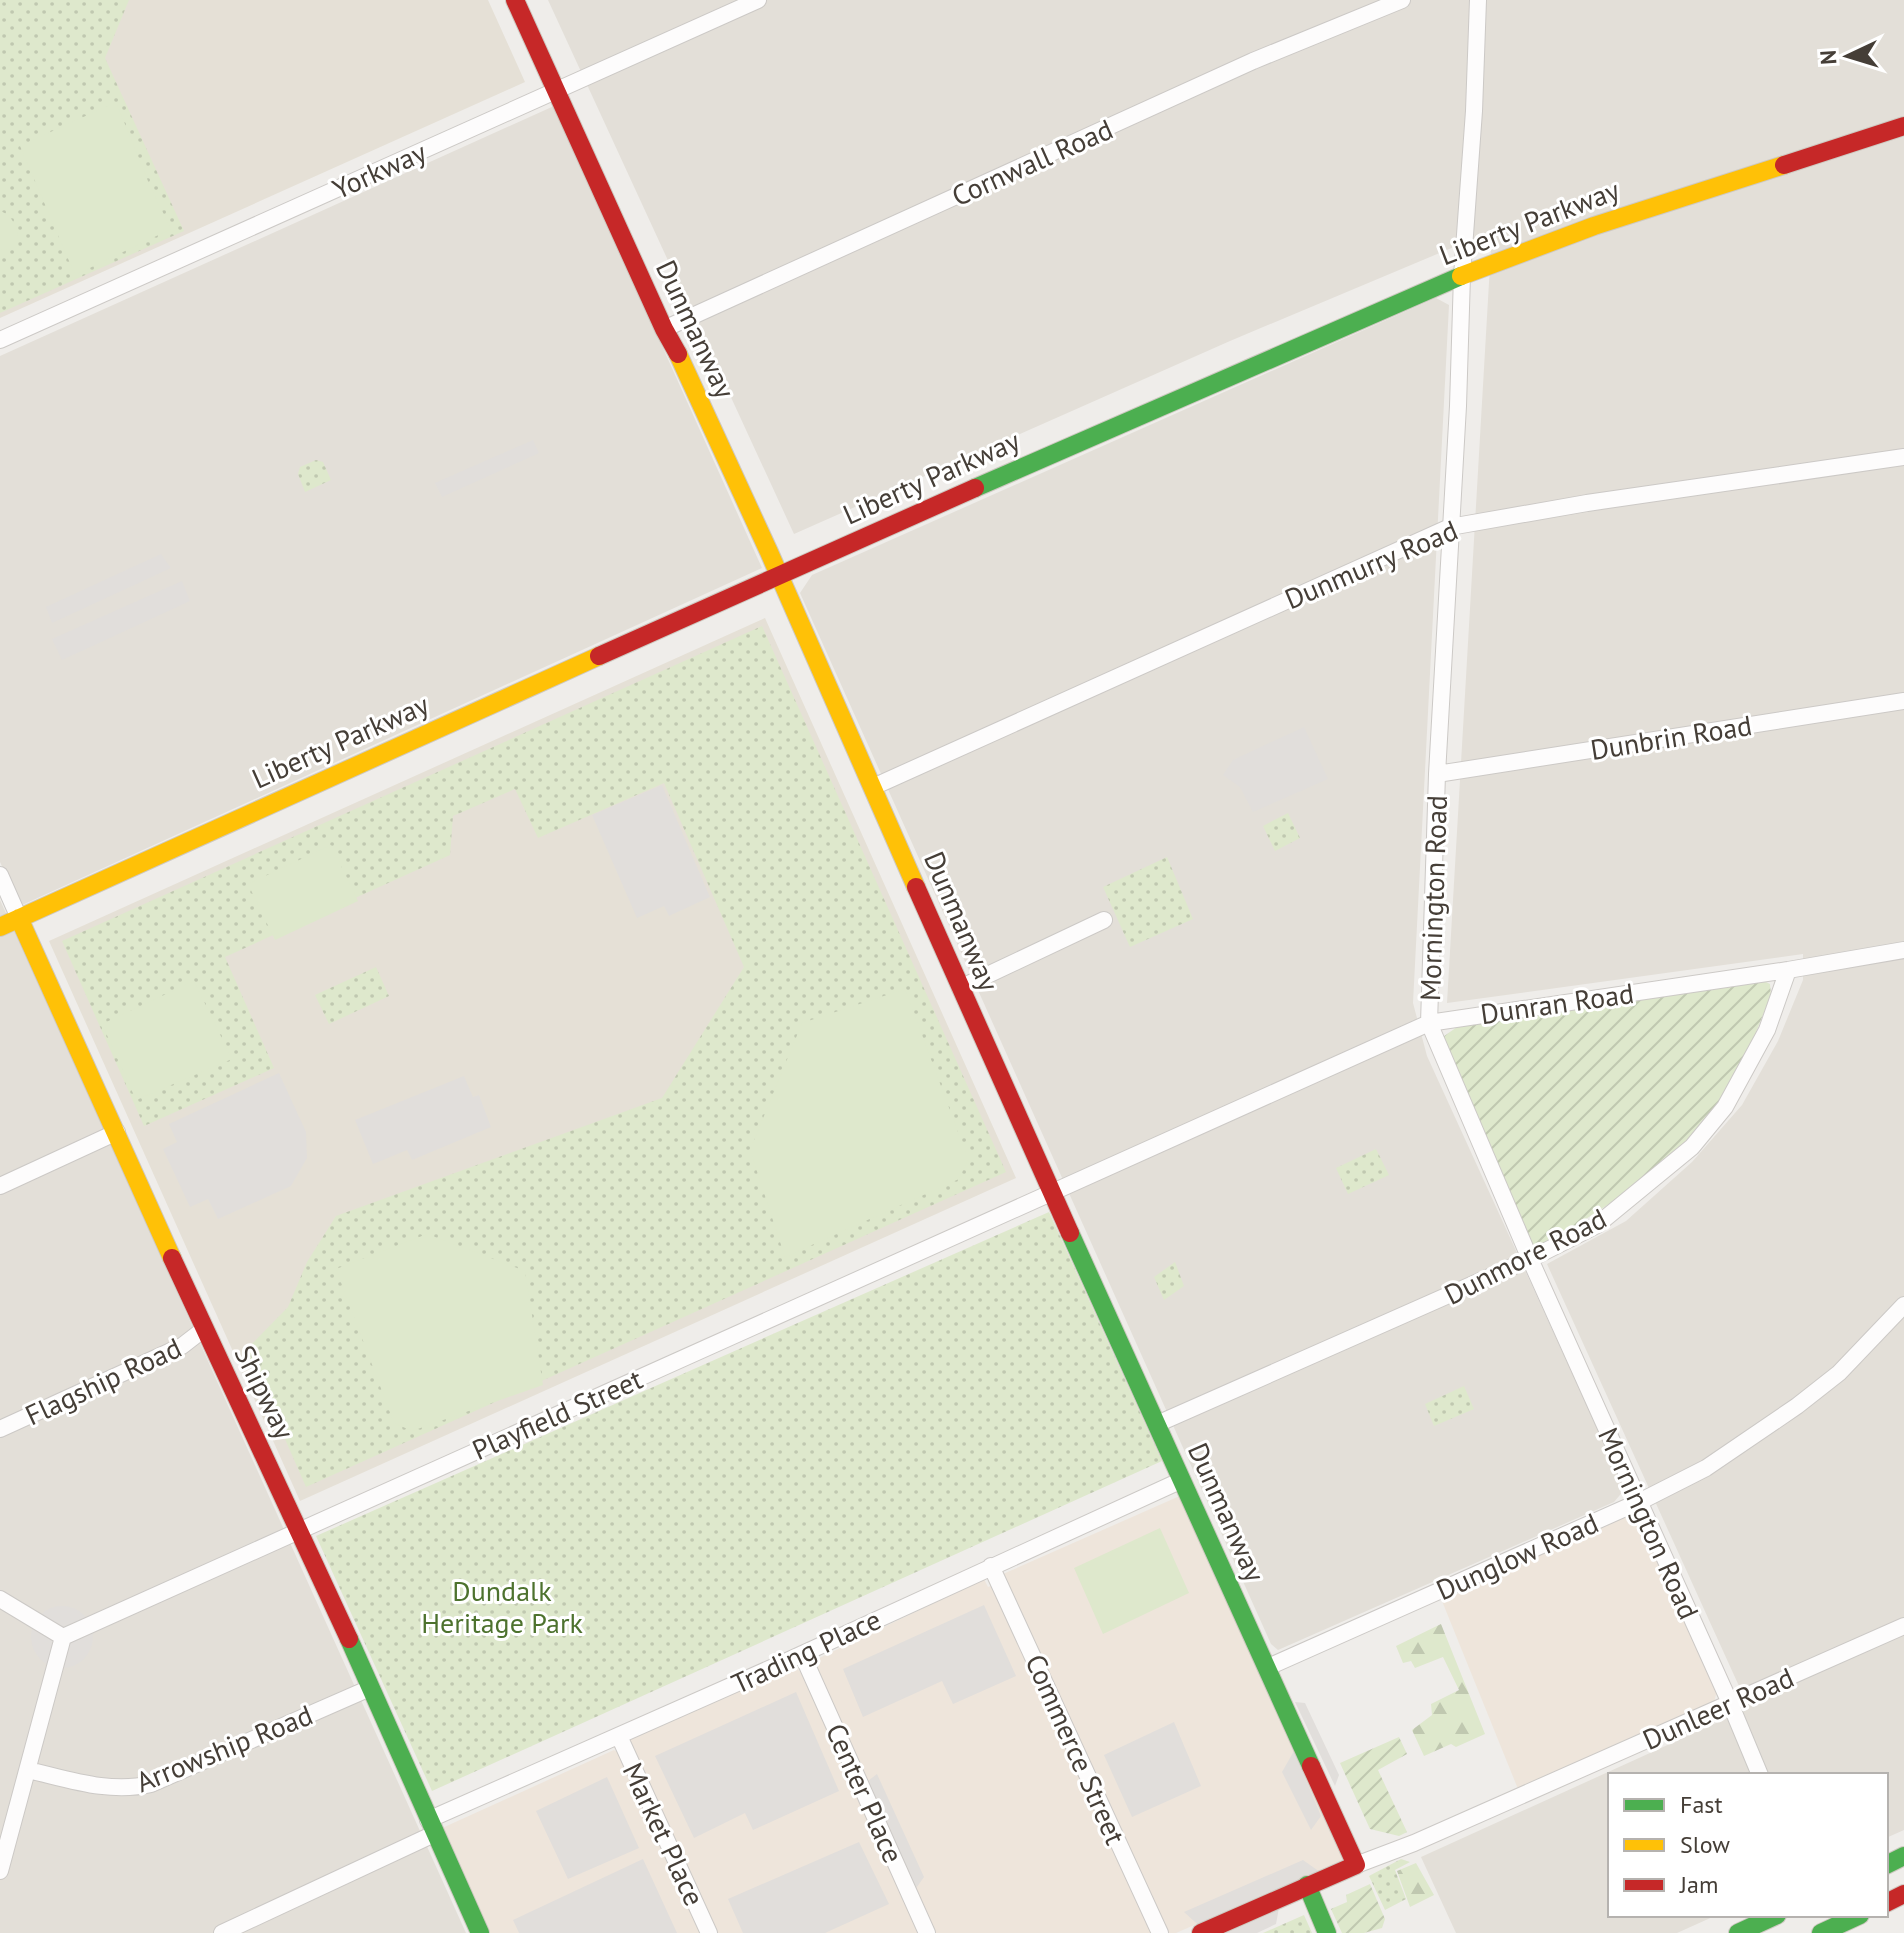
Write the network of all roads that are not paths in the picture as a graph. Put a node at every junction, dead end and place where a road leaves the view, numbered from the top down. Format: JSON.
{"nodes":[{"id":1,"x":515,"y":0,"type":"edge"},
{"id":2,"x":758,"y":0,"type":"edge"},
{"id":3,"x":1402,"y":0,"type":"edge"},
{"id":4,"x":1478,"y":0,"type":"edge"},
{"id":5,"x":555,"y":90,"type":"junction"},
{"id":6,"x":1904,"y":126,"type":"edge"},
{"id":7,"x":1462,"y":276,"type":"junction"},
{"id":8,"x":664,"y":329,"type":"junction"},
{"id":9,"x":0,"y":340,"type":"edge"},
{"id":10,"x":1904,"y":457,"type":"edge"},
{"id":11,"x":1450,"y":527,"type":"junction"},
{"id":12,"x":779,"y":575,"type":"junction"},
{"id":13,"x":1904,"y":701,"type":"edge"},
{"id":14,"x":1437,"y":774,"type":"junction"},
{"id":15,"x":873,"y":787,"type":"junction"},
{"id":16,"x":0,"y":875,"type":"edge"},
{"id":17,"x":19,"y":918,"type":"junction"},
{"id":18,"x":1104,"y":920,"type":"dead end"},
{"id":19,"x":0,"y":927,"type":"edge"},
{"id":20,"x":1904,"y":950,"type":"edge"},
{"id":21,"x":1788,"y":970,"type":"junction"},
{"id":22,"x":960,"y":988,"type":"junction"},
{"id":23,"x":1429,"y":1023,"type":"junction"},
{"id":24,"x":117,"y":1132,"type":"junction"},
{"id":25,"x":0,"y":1186,"type":"edge"},
{"id":26,"x":1051,"y":1191,"type":"junction"},
{"id":27,"x":1530,"y":1259,"type":"junction"},
{"id":28,"x":1904,"y":1305,"type":"edge"},
{"id":29,"x":204,"y":1329,"type":"junction"},
{"id":30,"x":1157,"y":1424,"type":"junction"},
{"id":31,"x":0,"y":1429,"type":"edge"},
{"id":32,"x":1182,"y":1480,"type":"junction"},
{"id":33,"x":1641,"y":1501,"type":"junction"},
{"id":34,"x":300,"y":1530,"type":"junction"},
{"id":35,"x":991,"y":1566,"type":"junction"},
{"id":36,"x":0,"y":1599,"type":"edge"},
{"id":37,"x":1904,"y":1626,"type":"edge"},
{"id":38,"x":63,"y":1637,"type":"junction"},
{"id":39,"x":802,"y":1654,"type":"junction"},
{"id":40,"x":1266,"y":1668,"type":"junction"},
{"id":41,"x":370,"y":1688,"type":"junction"},
{"id":42,"x":1730,"y":1703,"type":"junction"},
{"id":43,"x":619,"y":1736,"type":"junction"},
{"id":44,"x":28,"y":1770,"type":"junction"},
{"id":45,"x":1759,"y":1773,"type":"edge"},
{"id":46,"x":431,"y":1827,"type":"junction"},
{"id":47,"x":1356,"y":1865,"type":"junction"},
{"id":48,"x":0,"y":1871,"type":"edge"},
{"id":49,"x":1307,"y":1885,"type":"junction"},
{"id":50,"x":1773,"y":1917,"type":"edge"},
{"id":51,"x":1853,"y":1917,"type":"edge"},
{"id":52,"x":1821,"y":1926,"type":"edge"},
{"id":53,"x":222,"y":1933,"type":"edge"},
{"id":54,"x":480,"y":1933,"type":"edge"},
{"id":55,"x":709,"y":1933,"type":"edge"},
{"id":56,"x":927,"y":1933,"type":"edge"},
{"id":57,"x":1160,"y":1933,"type":"edge"},
{"id":58,"x":1201,"y":1933,"type":"edge"},
{"id":59,"x":1327,"y":1933,"type":"edge"},
{"id":60,"x":1738,"y":1933,"type":"edge"}],
"edges":[{"from":1,"to":5,"type":"street","name":"Dunmanway"},
{"from":2,"to":5,"type":"street","name":"Yorkway"},
{"from":3,"to":8,"type":"street","name":"Cornwall Road"},
{"from":4,"to":7,"type":"street","name":"Mornington Road"},
{"from":5,"to":8,"type":"street","name":"Dunmanway"},
{"from":5,"to":9,"type":"street","name":"Yorkway"},
{"from":6,"to":7,"type":"street","name":"Liberty Parkway"},
{"from":7,"to":11,"type":"street","name":"Mornington Road"},
{"from":7,"to":12,"type":"street","name":"Liberty Parkway"},
{"from":8,"to":12,"type":"street","name":"Dunmanway"},
{"from":10,"to":11,"type":"street","name":"Dunmurry Road"},
{"from":11,"to":14,"type":"street","name":"Mornington Road"},
{"from":11,"to":15,"type":"street","name":"Dunmurry Road"},
{"from":12,"to":15,"type":"street","name":"Dunmanway"},
{"from":12,"to":17,"type":"street","name":"Liberty Parkway"},
{"from":13,"to":14,"type":"street","name":"Dunbrin Road"},
{"from":14,"to":23,"type":"street","name":"Mornington Road"},
{"from":15,"to":22,"type":"street","name":"Dunmanway"},
{"from":16,"to":17,"type":"street","name":"Shipway"},
{"from":17,"to":19,"type":"street","name":"Liberty Parkway"},
{"from":17,"to":24,"type":"street","name":"Shipway"},
{"from":18,"to":22,"type":"street"},
{"from":20,"to":21,"type":"street","name":"Dunran Road"},
{"from":21,"to":23,"type":"street","name":"Dunran Road"},
{"from":21,"to":27,"type":"street","name":"Dunmore Road"},
{"from":22,"to":26,"type":"street","name":"Dunmanway"},
{"from":23,"to":26,"type":"street","name":"Dunran Road"},
{"from":23,"to":27,"type":"street","name":"Mornington Road"},
{"from":24,"to":25,"type":"street"},
{"from":24,"to":29,"type":"street","name":"Shipway"},
{"from":26,"to":30,"type":"street","name":"Dunmanway"},
{"from":26,"to":34,"type":"street","name":"Playfield Street"},
{"from":27,"to":30,"type":"street","name":"Dunmore Road"},
{"from":27,"to":33,"type":"street","name":"Mornington Road"},
{"from":28,"to":33,"type":"street","name":"Dunglow Road"},
{"from":29,"to":31,"type":"street","name":"Flagship Road"},
{"from":29,"to":34,"type":"street","name":"Shipway"},
{"from":30,"to":32,"type":"street","name":"Dunmanway"},
{"from":32,"to":35,"type":"street","name":"Trading Place"},
{"from":32,"to":40,"type":"street","name":"Dunmanway"},
{"from":33,"to":40,"type":"street","name":"Dunglow Road"},
{"from":33,"to":42,"type":"street","name":"Mornington Road"},
{"from":34,"to":38,"type":"street","name":"Playfield Street"},
{"from":34,"to":41,"type":"street","name":"Shipway"},
{"from":35,"to":39,"type":"street","name":"Trading Place"},
{"from":35,"to":57,"type":"street","name":"Commerce Street"},
{"from":36,"to":38,"type":"street"},
{"from":37,"to":42,"type":"street","name":"Dunleer Road"},
{"from":38,"to":44,"type":"street"},
{"from":39,"to":43,"type":"street","name":"Trading Place"},
{"from":39,"to":56,"type":"street","name":"Center Place"},
{"from":40,"to":47,"type":"street","name":"Dunmanway"},
{"from":41,"to":44,"type":"street","name":"Arrowship Road"},
{"from":41,"to":46,"type":"street","name":"Shipway"},
{"from":42,"to":45,"type":"street","name":"Mornington Road"},
{"from":42,"to":47,"type":"street","name":"Dunleer Road"},
{"from":43,"to":46,"type":"street","name":"Trading Place"},
{"from":43,"to":55,"type":"street","name":"Market Place"},
{"from":44,"to":48,"type":"street"},
{"from":46,"to":53,"type":"street","name":"Trading Place"},
{"from":46,"to":54,"type":"street","name":"Shipway"},
{"from":47,"to":49,"type":"street"},
{"from":49,"to":58,"type":"street"},
{"from":49,"to":59,"type":"street"},
{"from":50,"to":60,"type":"street"},
{"from":51,"to":52,"type":"street"}]}
